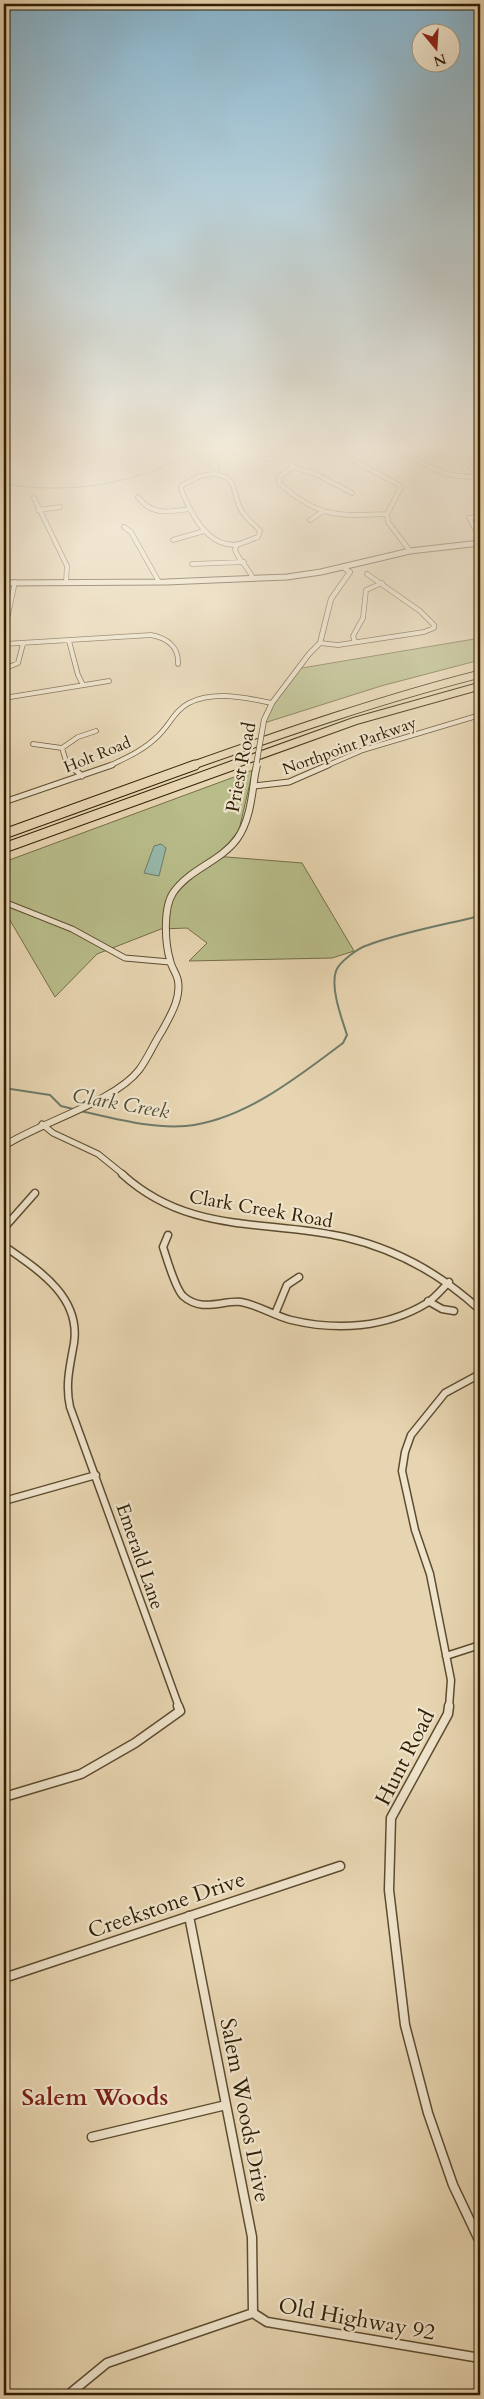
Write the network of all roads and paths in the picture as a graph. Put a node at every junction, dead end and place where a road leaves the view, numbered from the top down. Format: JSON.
{"nodes":[{"id":1,"x":65,"y":563,"type":"edge"},
{"id":2,"x":148,"y":563,"type":"edge"},
{"id":3,"x":219,"y":563,"type":"edge"},
{"id":4,"x":245,"y":563,"type":"edge"},
{"id":5,"x":360,"y":563,"type":"edge"},
{"id":6,"x":192,"y":564,"type":"dead end"},
{"id":7,"x":343,"y":567,"type":"junction"},
{"id":8,"x":366,"y":574,"type":"dead end"},
{"id":9,"x":253,"y":579,"type":"junction"},
{"id":10,"x":4,"y":582,"type":"edge"},
{"id":11,"x":15,"y":582,"type":"junction"},
{"id":12,"x":66,"y":582,"type":"junction"},
{"id":13,"x":159,"y":582,"type":"junction"},
{"id":14,"x":382,"y":584,"type":"junction"},
{"id":15,"x":8,"y":615,"type":"dead end"},
{"id":16,"x":69,"y":641,"type":"junction"},
{"id":17,"x":355,"y":642,"type":"junction"},
{"id":18,"x":320,"y":643,"type":"junction"},
{"id":19,"x":4,"y":644,"type":"edge"},
{"id":20,"x":23,"y":644,"type":"junction"},
{"id":21,"x":178,"y":664,"type":"dead end"},
{"id":22,"x":4,"y":669,"type":"edge"},
{"id":23,"x":480,"y":674,"type":"edge"},
{"id":24,"x":109,"y":681,"type":"dead end"},
{"id":25,"x":83,"y":685,"type":"junction"},
{"id":26,"x":480,"y":686,"type":"edge"},
{"id":27,"x":4,"y":698,"type":"edge"},
{"id":28,"x":272,"y":703,"type":"junction"},
{"id":29,"x":480,"y":715,"type":"edge"},
{"id":30,"x":96,"y":731,"type":"dead end"},
{"id":31,"x":33,"y":744,"type":"dead end"},
{"id":32,"x":62,"y":748,"type":"junction"},
{"id":33,"x":82,"y":776,"type":"junction"},
{"id":34,"x":254,"y":786,"type":"junction"},
{"id":35,"x":4,"y":802,"type":"edge"},
{"id":36,"x":4,"y":834,"type":"edge"},
{"id":37,"x":4,"y":848,"type":"edge"},
{"id":38,"x":4,"y":902,"type":"edge"},
{"id":39,"x":170,"y":962,"type":"junction"},
{"id":40,"x":42,"y":1124,"type":"junction"},
{"id":41,"x":4,"y":1146,"type":"edge"},
{"id":42,"x":35,"y":1193,"type":"dead end"},
{"id":43,"x":4,"y":1228,"type":"edge"},
{"id":44,"x":168,"y":1236,"type":"dead end"},
{"id":45,"x":4,"y":1246,"type":"edge"},
{"id":46,"x":299,"y":1277,"type":"dead end"},
{"id":47,"x":450,"y":1282,"type":"junction"},
{"id":48,"x":428,"y":1302,"type":"junction"},
{"id":49,"x":454,"y":1310,"type":"dead end"},
{"id":50,"x":480,"y":1310,"type":"edge"},
{"id":51,"x":276,"y":1314,"type":"junction"},
{"id":52,"x":480,"y":1374,"type":"edge"},
{"id":53,"x":96,"y":1475,"type":"junction"},
{"id":54,"x":4,"y":1501,"type":"edge"},
{"id":55,"x":480,"y":1645,"type":"edge"},
{"id":56,"x":446,"y":1656,"type":"junction"},
{"id":57,"x":4,"y":1797,"type":"edge"},
{"id":58,"x":340,"y":1866,"type":"dead end"},
{"id":59,"x":189,"y":1916,"type":"junction"},
{"id":60,"x":4,"y":1978,"type":"edge"},
{"id":61,"x":226,"y":2105,"type":"junction"},
{"id":62,"x":92,"y":2137,"type":"dead end"},
{"id":63,"x":480,"y":2242,"type":"edge"},
{"id":64,"x":253,"y":2313,"type":"junction"},
{"id":65,"x":480,"y":2358,"type":"edge"},
{"id":66,"x":68,"y":2395,"type":"edge"}],
"edges":[{"from":1,"to":12,"type":"street"},
{"from":2,"to":13,"type":"street"},
{"from":3,"to":6,"type":"street"},
{"from":4,"to":9,"type":"street"},
{"from":5,"to":7,"type":"main road"},
{"from":7,"to":9,"type":"main road"},
{"from":7,"to":18,"type":"street","name":"Priest Road"},
{"from":8,"to":14,"type":"street"},
{"from":9,"to":13,"type":"main road"},
{"from":10,"to":11,"type":"main road"},
{"from":11,"to":12,"type":"main road"},
{"from":11,"to":15,"type":"street"},
{"from":12,"to":13,"type":"main road"},
{"from":14,"to":17,"type":"street"},
{"from":14,"to":17,"type":"street"},
{"from":16,"to":20,"type":"street"},
{"from":16,"to":21,"type":"street"},
{"from":16,"to":25,"type":"street"},
{"from":17,"to":18,"type":"street"},
{"from":18,"to":28,"type":"street","name":"Priest Road"},
{"from":19,"to":20,"type":"street"},
{"from":20,"to":22,"type":"street"},
{"from":23,"to":36,"type":"highway"},
{"from":24,"to":25,"type":"street"},
{"from":25,"to":27,"type":"street"},
{"from":26,"to":37,"type":"highway"},
{"from":28,"to":33,"type":"street","name":"Holt Road"},
{"from":28,"to":34,"type":"street","name":"Priest Road","bridge":true},
{"from":29,"to":34,"type":"street","name":"Northpoint Parkway"},
{"from":30,"to":32,"type":"street"},
{"from":31,"to":32,"type":"street"},
{"from":32,"to":33,"type":"street"},
{"from":33,"to":35,"type":"street","name":"Holt Road"},
{"from":34,"to":39,"type":"street","name":"Priest Road"},
{"from":38,"to":39,"type":"street"},
{"from":39,"to":40,"type":"street","name":"Priest Road"},
{"from":40,"to":41,"type":"street","name":"Priest Road"},
{"from":40,"to":47,"type":"street","name":"Clark Creek Road"},
{"from":42,"to":43,"type":"street"},
{"from":44,"to":51,"type":"street"},
{"from":45,"to":53,"type":"street","name":"Emerald Lane"},
{"from":46,"to":51,"type":"street"},
{"from":47,"to":48,"type":"street"},
{"from":47,"to":50,"type":"street","name":"Clark Creek Road"},
{"from":48,"to":49,"type":"street"},
{"from":48,"to":51,"type":"street"},
{"from":52,"to":56,"type":"street","name":"Hunt Road"},
{"from":53,"to":54,"type":"street"},
{"from":53,"to":57,"type":"street","name":"Emerald Lane"},
{"from":55,"to":56,"type":"street"},
{"from":56,"to":63,"type":"street","name":"Hunt Road"},
{"from":58,"to":59,"type":"street","name":"Creekstone Drive"},
{"from":59,"to":60,"type":"street","name":"Creekstone Drive"},
{"from":59,"to":61,"type":"street","name":"Salem Woods Drive"},
{"from":61,"to":62,"type":"street"},
{"from":61,"to":64,"type":"street","name":"Salem Woods Drive"},
{"from":64,"to":65,"type":"street","name":"Old Highway 92"},
{"from":64,"to":66,"type":"street","name":"Old Highway 92"}]}
